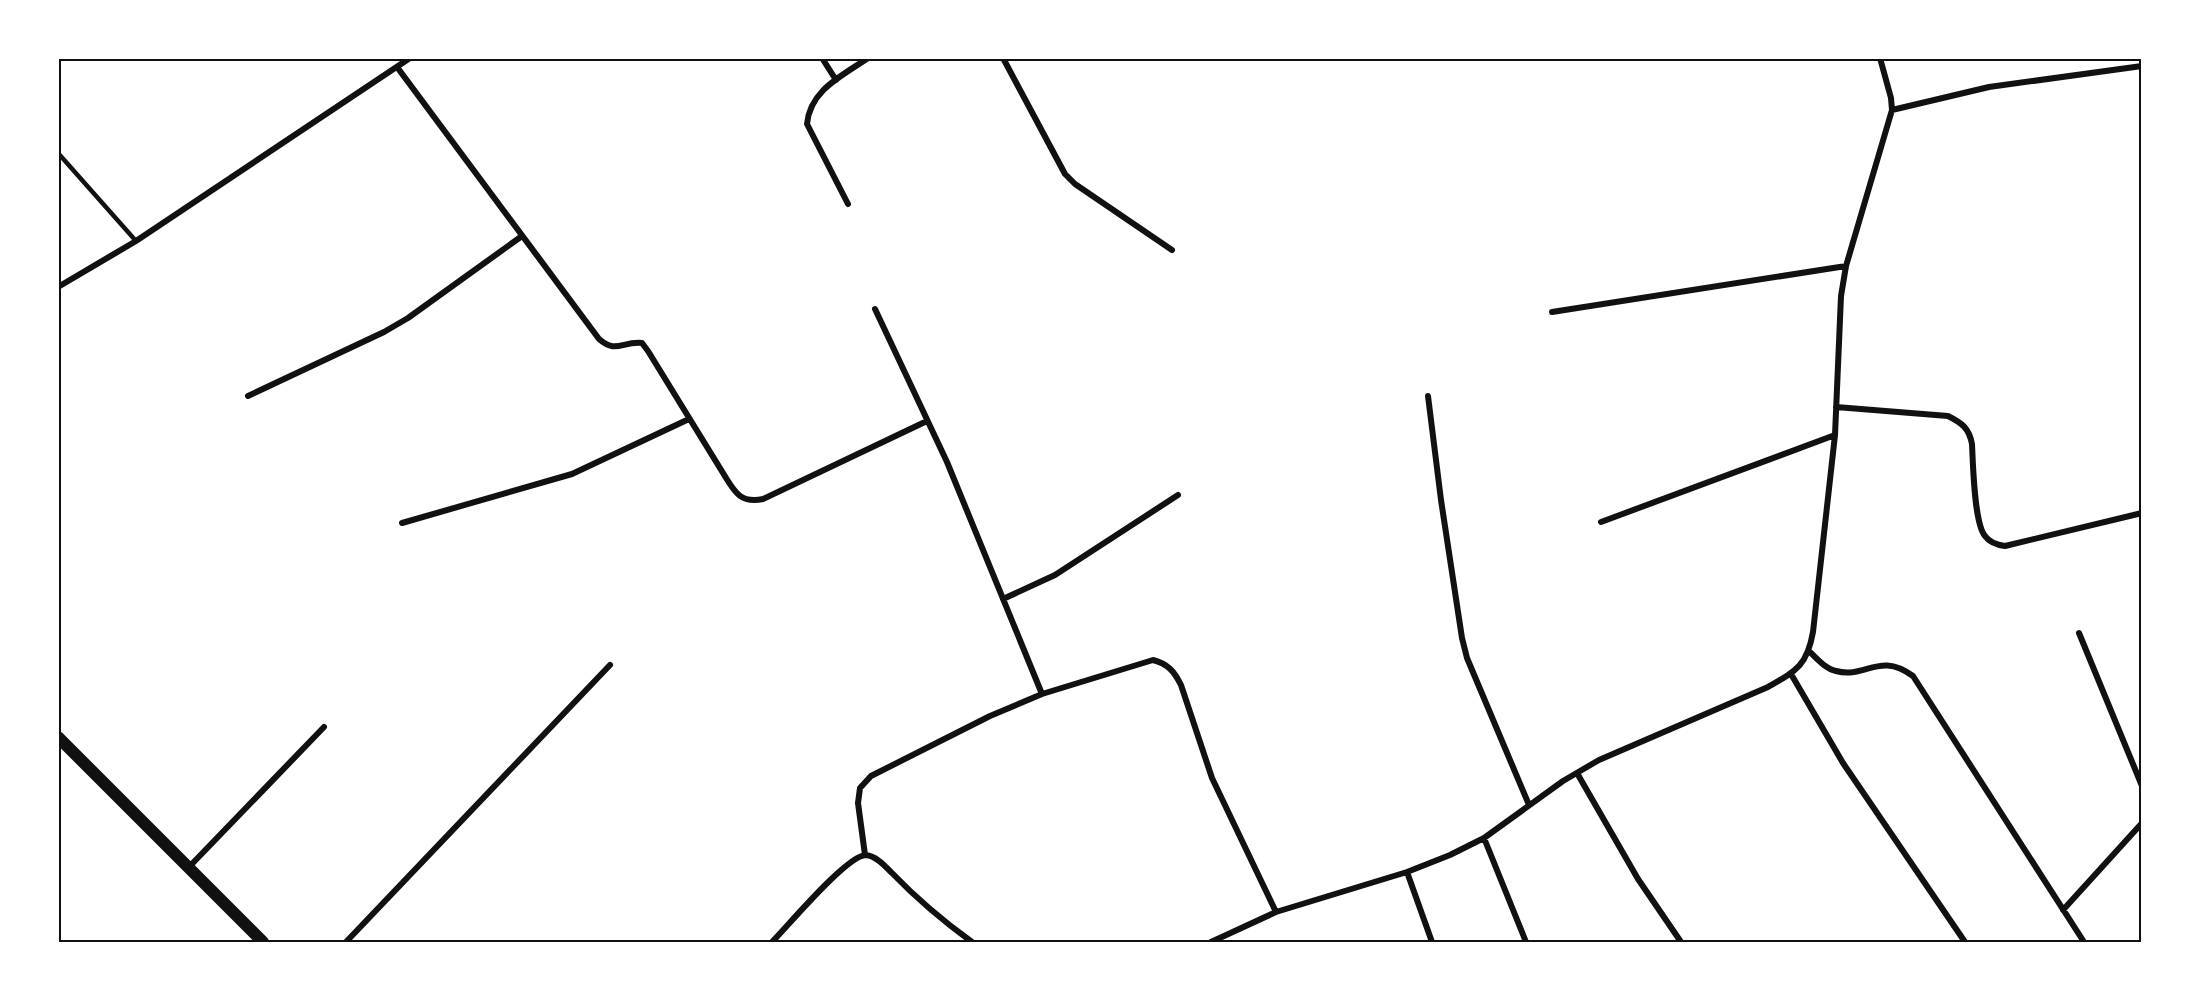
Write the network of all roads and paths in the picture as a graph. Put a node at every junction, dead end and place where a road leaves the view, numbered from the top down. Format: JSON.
{"nodes":[{"id":1,"x":410,"y":58,"type":"edge"},
{"id":2,"x":822,"y":58,"type":"edge"},
{"id":3,"x":868,"y":58,"type":"edge"},
{"id":4,"x":1003,"y":58,"type":"edge"},
{"id":5,"x":1880,"y":58,"type":"edge"},
{"id":6,"x":2142,"y":66,"type":"edge"},
{"id":7,"x":397,"y":67,"type":"junction"},
{"id":8,"x":836,"y":80,"type":"junction"},
{"id":9,"x":1892,"y":110,"type":"junction"},
{"id":10,"x":58,"y":153,"type":"edge"},
{"id":11,"x":848,"y":204,"type":"dead end"},
{"id":12,"x":522,"y":236,"type":"junction"},
{"id":13,"x":136,"y":241,"type":"junction"},
{"id":14,"x":1172,"y":250,"type":"dead end"},
{"id":15,"x":1846,"y":266,"type":"junction"},
{"id":16,"x":58,"y":287,"type":"edge"},
{"id":17,"x":875,"y":309,"type":"dead end"},
{"id":18,"x":1552,"y":312,"type":"dead end"},
{"id":19,"x":248,"y":396,"type":"dead end"},
{"id":20,"x":1428,"y":396,"type":"dead end"},
{"id":21,"x":1836,"y":407,"type":"junction"},
{"id":22,"x":688,"y":419,"type":"junction"},
{"id":23,"x":927,"y":421,"type":"junction"},
{"id":24,"x":1835,"y":435,"type":"junction"},
{"id":25,"x":1178,"y":495,"type":"dead end"},
{"id":26,"x":2142,"y":513,"type":"edge"},
{"id":27,"x":1601,"y":522,"type":"dead end"},
{"id":28,"x":402,"y":523,"type":"dead end"},
{"id":29,"x":1003,"y":599,"type":"junction"},
{"id":30,"x":2079,"y":633,"type":"dead end"},
{"id":31,"x":1809,"y":651,"type":"junction"},
{"id":32,"x":610,"y":665,"type":"dead end"},
{"id":33,"x":1791,"y":674,"type":"junction"},
{"id":34,"x":1042,"y":694,"type":"junction"},
{"id":35,"x":324,"y":728,"type":"dead end"},
{"id":36,"x":58,"y":737,"type":"edge"},
{"id":37,"x":1577,"y":773,"type":"junction"},
{"id":38,"x":2142,"y":786,"type":"edge"},
{"id":39,"x":1529,"y":805,"type":"junction"},
{"id":40,"x":2142,"y":823,"type":"edge"},
{"id":41,"x":1484,"y":838,"type":"junction"},
{"id":42,"x":865,"y":855,"type":"junction"},
{"id":43,"x":189,"y":867,"type":"junction"},
{"id":44,"x":1407,"y":872,"type":"junction"},
{"id":45,"x":2063,"y":910,"type":"junction"},
{"id":46,"x":1276,"y":912,"type":"junction"},
{"id":47,"x":263,"y":942,"type":"edge"},
{"id":48,"x":346,"y":942,"type":"edge"},
{"id":49,"x":772,"y":942,"type":"edge"},
{"id":50,"x":972,"y":942,"type":"edge"},
{"id":51,"x":1211,"y":942,"type":"edge"},
{"id":52,"x":1432,"y":942,"type":"edge"},
{"id":53,"x":1526,"y":942,"type":"edge"},
{"id":54,"x":1681,"y":942,"type":"edge"},
{"id":55,"x":1965,"y":942,"type":"edge"},
{"id":56,"x":2084,"y":942,"type":"edge"}],
"edges":[{"from":1,"to":7,"type":"street"},
{"from":2,"to":8,"type":"street"},
{"from":3,"to":8,"type":"street"},
{"from":4,"to":14,"type":"street"},
{"from":5,"to":9,"type":"street"},
{"from":6,"to":9,"type":"street"},
{"from":7,"to":12,"type":"street"},
{"from":7,"to":13,"type":"street"},
{"from":8,"to":11,"type":"street"},
{"from":9,"to":15,"type":"street"},
{"from":10,"to":13,"type":"lane"},
{"from":12,"to":19,"type":"street"},
{"from":12,"to":22,"type":"street"},
{"from":13,"to":16,"type":"street"},
{"from":15,"to":18,"type":"street"},
{"from":15,"to":21,"type":"street"},
{"from":17,"to":23,"type":"street"},
{"from":20,"to":39,"type":"street"},
{"from":21,"to":24,"type":"street"},
{"from":21,"to":26,"type":"street"},
{"from":22,"to":23,"type":"street"},
{"from":22,"to":28,"type":"street"},
{"from":23,"to":29,"type":"street"},
{"from":24,"to":27,"type":"street"},
{"from":24,"to":31,"type":"street"},
{"from":25,"to":29,"type":"street"},
{"from":29,"to":34,"type":"street"},
{"from":30,"to":38,"type":"street"},
{"from":31,"to":33,"type":"street"},
{"from":31,"to":45,"type":"street"},
{"from":32,"to":48,"type":"street"},
{"from":33,"to":37,"type":"street"},
{"from":33,"to":55,"type":"street"},
{"from":34,"to":42,"type":"street"},
{"from":34,"to":46,"type":"street"},
{"from":35,"to":43,"type":"street"},
{"from":36,"to":43,"type":"main road"},
{"from":37,"to":39,"type":"street"},
{"from":37,"to":54,"type":"street"},
{"from":39,"to":41,"type":"street"},
{"from":40,"to":45,"type":"street"},
{"from":41,"to":44,"type":"street"},
{"from":41,"to":53,"type":"street"},
{"from":42,"to":49,"type":"street"},
{"from":42,"to":50,"type":"street"},
{"from":43,"to":47,"type":"main road"},
{"from":44,"to":46,"type":"street"},
{"from":44,"to":52,"type":"street"},
{"from":45,"to":56,"type":"street"},
{"from":46,"to":51,"type":"street"}]}
